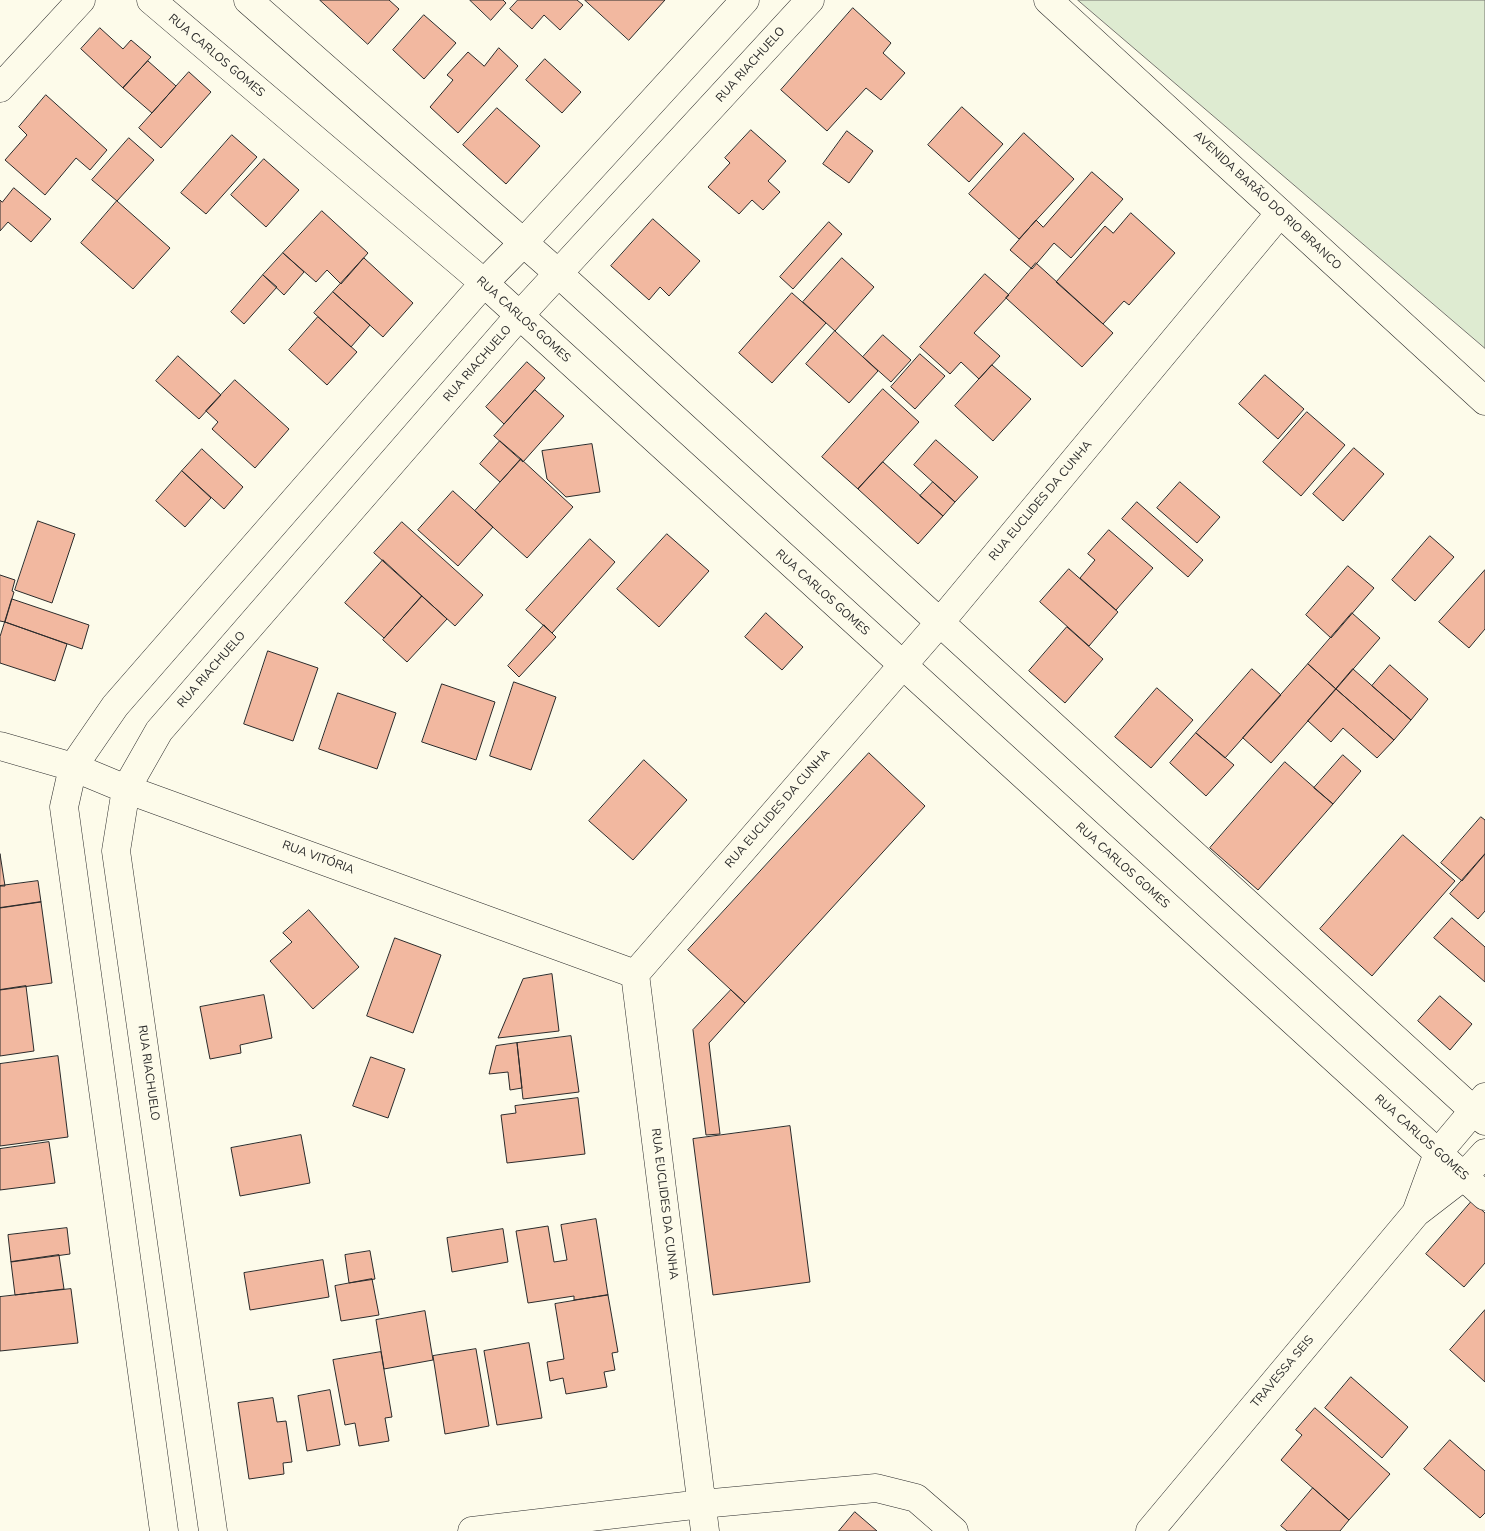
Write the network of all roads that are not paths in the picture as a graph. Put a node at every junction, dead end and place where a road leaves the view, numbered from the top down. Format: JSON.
{"nodes":[{"id":1,"x":81,"y":0,"type":"edge"},
{"id":2,"x":151,"y":0,"type":"edge"},
{"id":3,"x":248,"y":0,"type":"edge"},
{"id":4,"x":745,"y":0,"type":"edge"},
{"id":5,"x":810,"y":0,"type":"edge"},
{"id":6,"x":1048,"y":0,"type":"edge"},
{"id":7,"x":0,"y":88,"type":"edge"},
{"id":8,"x":1280,"y":213,"type":"junction"},
{"id":9,"x":524,"y":242,"type":"junction"},
{"id":10,"x":559,"y":274,"type":"junction"},
{"id":11,"x":484,"y":283,"type":"junction"},
{"id":12,"x":519,"y":316,"type":"junction"},
{"id":13,"x":1485,"y":401,"type":"edge"},
{"id":14,"x":941,"y":621,"type":"junction"},
{"id":15,"x":902,"y":666,"type":"junction"},
{"id":16,"x":0,"y":746,"type":"edge"},
{"id":17,"x":73,"y":767,"type":"junction"},
{"id":18,"x":126,"y":788,"type":"junction"},
{"id":19,"x":635,"y":974,"type":"junction"},
{"id":20,"x":1481,"y":1109,"type":"edge"},
{"id":21,"x":1485,"y":1153,"type":"edge"},
{"id":22,"x":1438,"y":1154,"type":"junction"},
{"id":23,"x":1464,"y":1176,"type":"junction"},
{"id":24,"x":1485,"y":1196,"type":"edge"},
{"id":25,"x":1416,"y":1214,"type":"junction"},
{"id":26,"x":702,"y":1504,"type":"junction"},
{"id":27,"x":164,"y":1531,"type":"edge"},
{"id":28,"x":213,"y":1531,"type":"edge"},
{"id":29,"x":472,"y":1531,"type":"edge"},
{"id":30,"x":705,"y":1531,"type":"edge"},
{"id":31,"x":954,"y":1531,"type":"edge"},
{"id":32,"x":1150,"y":1531,"type":"edge"}],
"edges":[{"from":1,"to":7,"type":"street"},
{"from":2,"to":11,"type":"street","name":"RUA CARLOS GOMES"},
{"from":3,"to":9,"type":"street"},
{"from":4,"to":9,"type":"street"},
{"from":5,"to":10,"type":"street","name":"RUA RIACHUELO"},
{"from":6,"to":8,"type":"street","name":"AVENIDA BARÃO DO RIO BRANCO"},
{"from":8,"to":13,"type":"street","name":"AVENIDA BARÃO DO RIO BRANCO"},
{"from":8,"to":14,"type":"street","name":"RUA EUCLIDES DA CUNHA"},
{"from":9,"to":10,"type":"street"},
{"from":9,"to":11,"type":"street"},
{"from":10,"to":12,"type":"street","name":"RUA RIACHUELO"},
{"from":10,"to":14,"type":"street"},
{"from":11,"to":12,"type":"street","name":"RUA CARLOS GOMES"},
{"from":11,"to":17,"type":"street"},
{"from":12,"to":15,"type":"street","name":"RUA CARLOS GOMES"},
{"from":12,"to":18,"type":"street","name":"RUA RIACHUELO"},
{"from":14,"to":15,"type":"street","name":"RUA EUCLIDES DA CUNHA"},
{"from":14,"to":20,"type":"street"},
{"from":15,"to":19,"type":"street","name":"RUA EUCLIDES DA CUNHA"},
{"from":15,"to":22,"type":"street","name":"RUA CARLOS GOMES"},
{"from":16,"to":17,"type":"street","name":"RUA VITÓRIA"},
{"from":17,"to":18,"type":"street","name":"RUA VITÓRIA"},
{"from":17,"to":27,"type":"street"},
{"from":18,"to":19,"type":"street","name":"RUA VITÓRIA"},
{"from":18,"to":28,"type":"street","name":"RUA RIACHUELO"},
{"from":19,"to":26,"type":"street","name":"RUA EUCLIDES DA CUNHA"},
{"from":20,"to":22,"type":"street","name":"TRAVESSA SEIS"},
{"from":21,"to":23,"type":"street","name":"TRAVESSA SEIS"},
{"from":22,"to":23,"type":"street","name":"RUA CARLOS GOMES"},
{"from":22,"to":25,"type":"street","name":"TRAVESSA SEIS"},
{"from":23,"to":24,"type":"street","name":"RUA CARLOS GOMES"},
{"from":23,"to":25,"type":"street","name":"TRAVESSA SEIS"},
{"from":25,"to":32,"type":"street","name":"TRAVESSA SEIS"},
{"from":26,"to":29,"type":"street"},
{"from":26,"to":30,"type":"street","name":"RUA EUCLIDES DA CUNHA"},
{"from":26,"to":31,"type":"street"}]}
